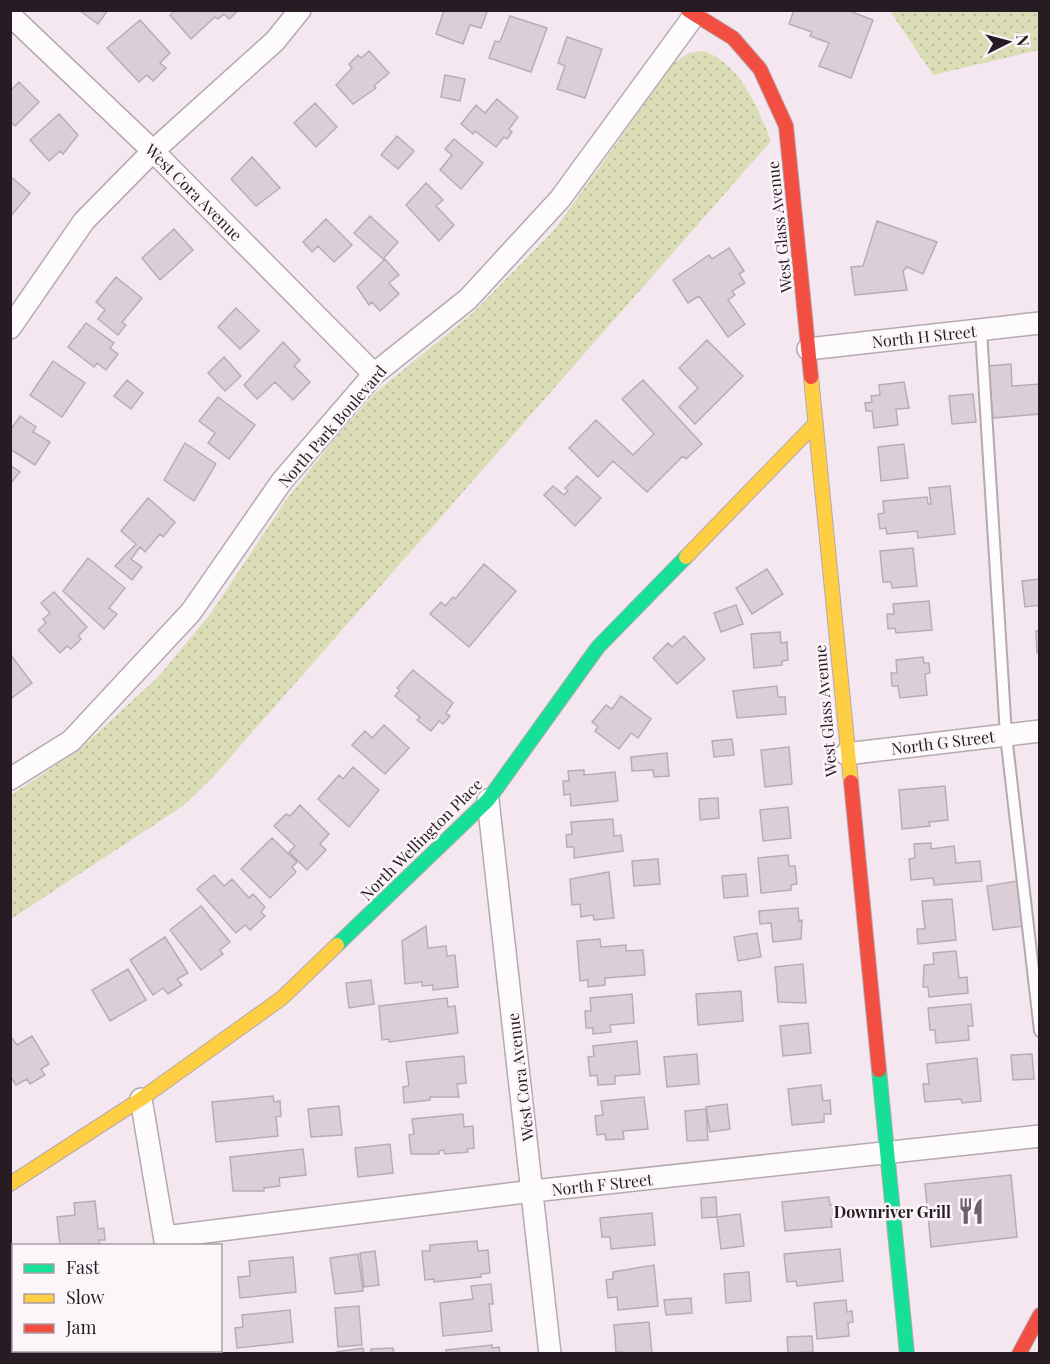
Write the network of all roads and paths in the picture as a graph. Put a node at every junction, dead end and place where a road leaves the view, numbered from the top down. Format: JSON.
{"nodes":[{"id":1,"x":300,"y":10,"type":"edge"},
{"id":2,"x":692,"y":12,"type":"edge"},
{"id":3,"x":10,"y":15,"type":"edge"},
{"id":4,"x":153,"y":151,"type":"junction"},
{"id":5,"x":1040,"y":323,"type":"edge"},
{"id":6,"x":10,"y":328,"type":"edge"},
{"id":7,"x":981,"y":330,"type":"junction"},
{"id":8,"x":808,"y":349,"type":"junction"},
{"id":9,"x":374,"y":374,"type":"junction"},
{"id":10,"x":816,"y":423,"type":"junction"},
{"id":11,"x":1040,"y":730,"type":"edge"},
{"id":12,"x":1006,"y":735,"type":"junction"},
{"id":13,"x":846,"y":754,"type":"junction"},
{"id":14,"x":10,"y":779,"type":"edge"},
{"id":15,"x":488,"y":801,"type":"junction"},
{"id":16,"x":1040,"y":1031,"type":"edge"},
{"id":17,"x":141,"y":1099,"type":"junction"},
{"id":18,"x":1040,"y":1136,"type":"edge"},
{"id":19,"x":886,"y":1153,"type":"junction"},
{"id":20,"x":10,"y":1184,"type":"edge"},
{"id":21,"x":533,"y":1191,"type":"junction"},
{"id":22,"x":166,"y":1241,"type":"edge"},
{"id":23,"x":1040,"y":1315,"type":"edge"},
{"id":24,"x":550,"y":1353,"type":"edge"},
{"id":25,"x":907,"y":1353,"type":"edge"},
{"id":26,"x":1019,"y":1353,"type":"edge"}],
"edges":[{"from":1,"to":4,"type":"street"},
{"from":2,"to":8,"type":"street","name":"West Glass Avenue"},
{"from":2,"to":9,"type":"street","name":"North Park Boulevard"},
{"from":3,"to":4,"type":"street","name":"West Cora Avenue"},
{"from":4,"to":6,"type":"street"},
{"from":4,"to":9,"type":"street","name":"West Cora Avenue"},
{"from":5,"to":7,"type":"street","name":"North H Street"},
{"from":7,"to":8,"type":"street","name":"North H Street"},
{"from":7,"to":12,"type":"lane"},
{"from":8,"to":10,"type":"street","name":"West Glass Avenue"},
{"from":9,"to":14,"type":"street","name":"North Park Boulevard"},
{"from":10,"to":13,"type":"street","name":"West Glass Avenue"},
{"from":10,"to":15,"type":"street","name":"North Wellington Place"},
{"from":11,"to":12,"type":"street","name":"North G Street"},
{"from":12,"to":13,"type":"street","name":"North G Street"},
{"from":12,"to":16,"type":"lane"},
{"from":13,"to":19,"type":"street","name":"West Glass Avenue"},
{"from":15,"to":17,"type":"street","name":"North Wellington Place"},
{"from":15,"to":21,"type":"street","name":"West Cora Avenue"},
{"from":17,"to":20,"type":"street","name":"North Wellington Place"},
{"from":17,"to":22,"type":"street"},
{"from":18,"to":19,"type":"street","name":"North F Street"},
{"from":19,"to":21,"type":"street","name":"North F Street"},
{"from":19,"to":25,"type":"street","name":"West Glass Avenue"},
{"from":21,"to":22,"type":"street","name":"North F Street"},
{"from":21,"to":24,"type":"street","name":"West Cora Avenue"},
{"from":23,"to":26,"type":"street"}]}
